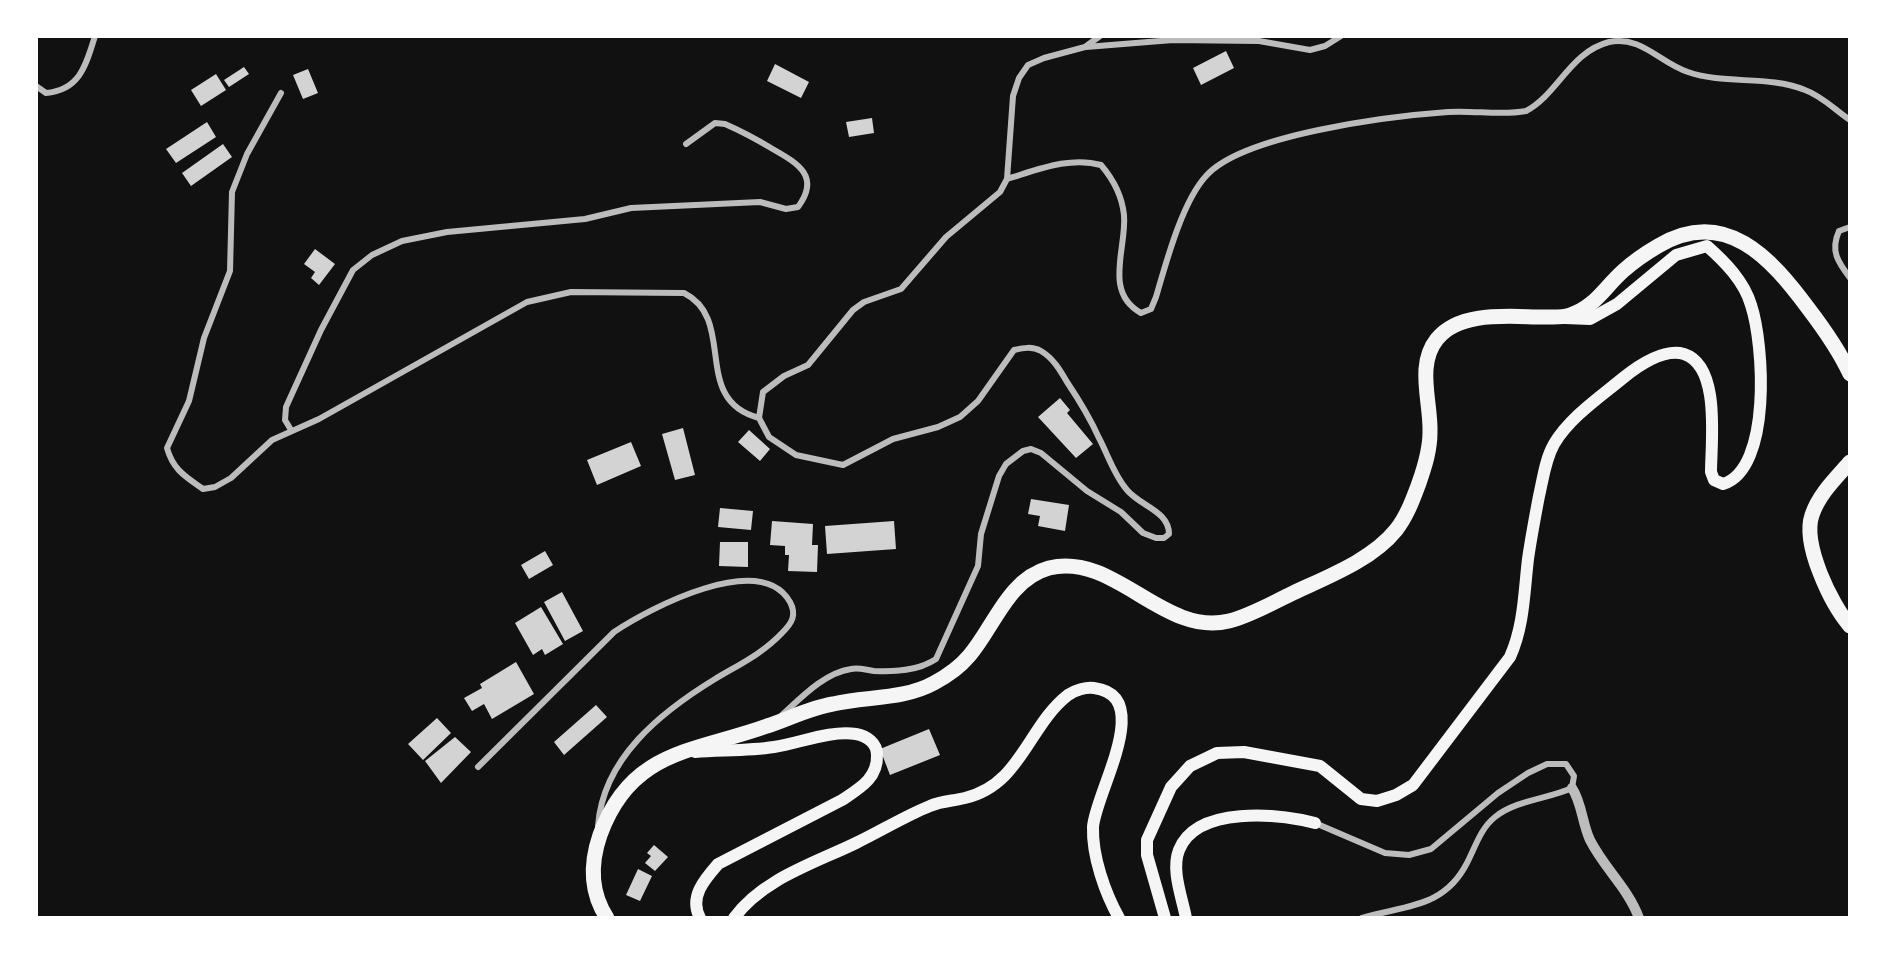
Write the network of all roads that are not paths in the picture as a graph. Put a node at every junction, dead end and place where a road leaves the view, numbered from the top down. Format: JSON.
{"nodes":[{"id":1,"x":95,"y":36,"type":"edge"},
{"id":2,"x":1100,"y":36,"type":"edge"},
{"id":3,"x":1341,"y":36,"type":"edge"},
{"id":4,"x":1085,"y":47,"type":"junction"},
{"id":5,"x":36,"y":86,"type":"edge"},
{"id":6,"x":281,"y":93,"type":"dead end"},
{"id":7,"x":1850,"y":120,"type":"edge"},
{"id":8,"x":686,"y":144,"type":"dead end"},
{"id":9,"x":1007,"y":179,"type":"junction"},
{"id":10,"x":1850,"y":227,"type":"edge"},
{"id":11,"x":1850,"y":278,"type":"edge"},
{"id":12,"x":1564,"y":318,"type":"junction"},
{"id":13,"x":1850,"y":374,"type":"edge"},
{"id":14,"x":759,"y":418,"type":"junction"},
{"id":15,"x":291,"y":430,"type":"junction"},
{"id":16,"x":1850,"y":462,"type":"edge"},
{"id":17,"x":1850,"y":626,"type":"edge"},
{"id":18,"x":770,"y":725,"type":"junction"},
{"id":19,"x":675,"y":753,"type":"junction"},
{"id":20,"x":478,"y":767,"type":"dead end"},
{"id":21,"x":1572,"y":788,"type":"junction"},
{"id":22,"x":1315,"y":823,"type":"joint"},
{"id":23,"x":597,"y":844,"type":"junction"},
{"id":24,"x":607,"y":918,"type":"edge"},
{"id":25,"x":700,"y":918,"type":"edge"},
{"id":26,"x":734,"y":918,"type":"edge"},
{"id":27,"x":1119,"y":918,"type":"edge"},
{"id":28,"x":1166,"y":918,"type":"edge"},
{"id":29,"x":1186,"y":918,"type":"edge"},
{"id":30,"x":1362,"y":918,"type":"edge"},
{"id":31,"x":1639,"y":918,"type":"edge"}],
"edges":[{"from":1,"to":5,"type":"street"},
{"from":2,"to":4,"type":"street"},
{"from":3,"to":4,"type":"street"},
{"from":4,"to":9,"type":"street"},
{"from":6,"to":15,"type":"street"},
{"from":7,"to":9,"type":"street"},
{"from":8,"to":15,"type":"street"},
{"from":9,"to":14,"type":"street"},
{"from":10,"to":11,"type":"street"},
{"from":12,"to":13,"type":"highway"},
{"from":12,"to":18,"type":"highway"},
{"from":12,"to":28,"type":"main road"},
{"from":14,"to":15,"type":"street"},
{"from":14,"to":18,"type":"street"},
{"from":16,"to":17,"type":"highway"},
{"from":18,"to":19,"type":"highway"},
{"from":19,"to":23,"type":"highway"},
{"from":19,"to":25,"type":"main road"},
{"from":20,"to":23,"type":"street"},
{"from":21,"to":22,"type":"street"},
{"from":21,"to":30,"type":"street"},
{"from":21,"to":31,"type":"street"},
{"from":22,"to":29,"type":"main road"},
{"from":23,"to":24,"type":"highway"},
{"from":26,"to":27,"type":"main road"}]}
